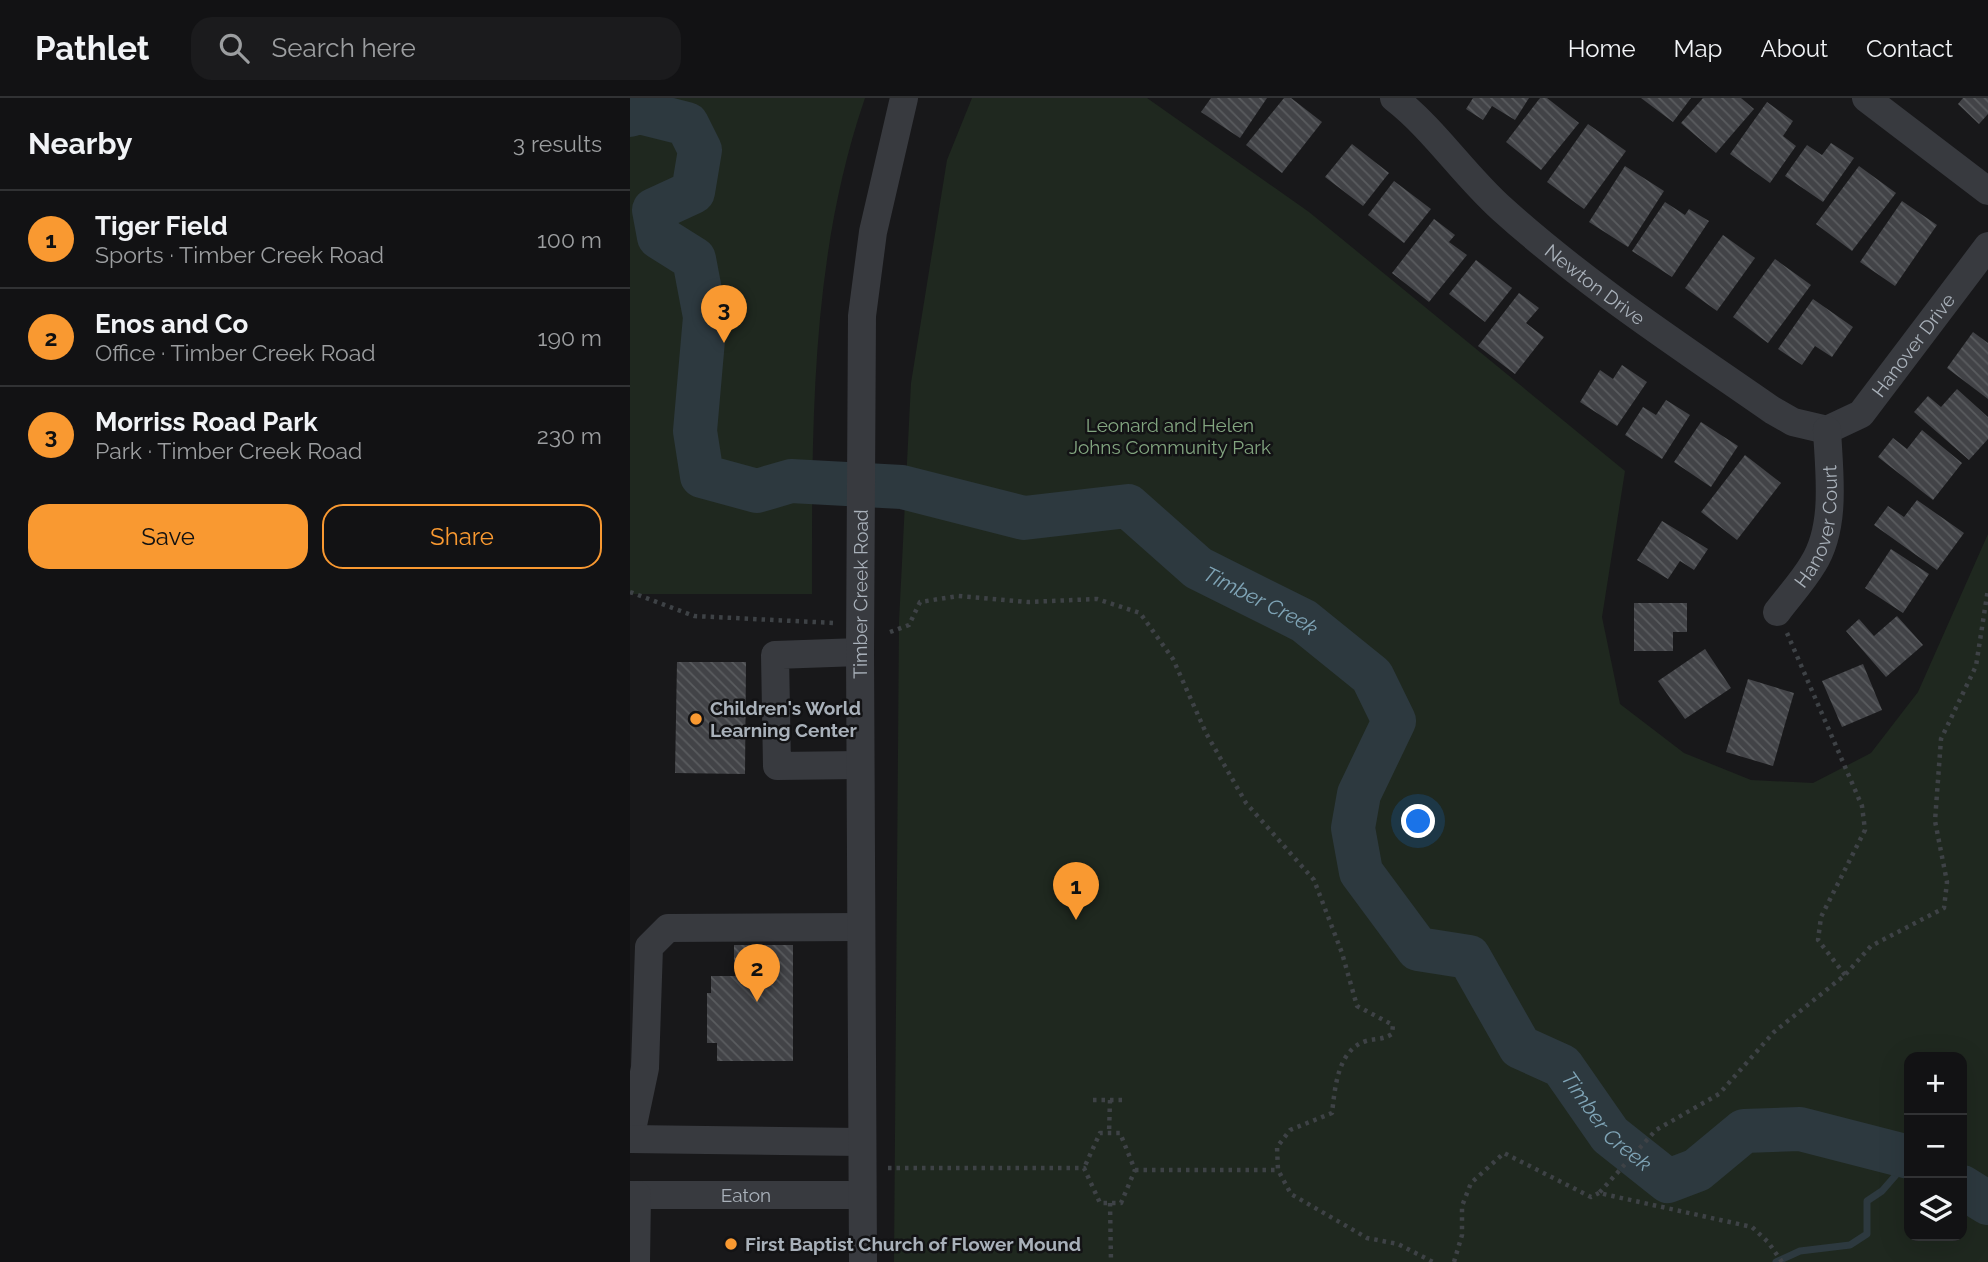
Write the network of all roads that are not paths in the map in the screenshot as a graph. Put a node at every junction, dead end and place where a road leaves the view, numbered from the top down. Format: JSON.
{"nodes":[{"id":1,"x":904,"y":98,"type":"edge"},
{"id":2,"x":1394,"y":98,"type":"edge"},
{"id":3,"x":1866,"y":98,"type":"edge"},
{"id":4,"x":1988,"y":191,"type":"edge"},
{"id":5,"x":1988,"y":246,"type":"edge"},
{"id":6,"x":1827,"y":430,"type":"junction"},
{"id":7,"x":1777,"y":612,"type":"road end"},
{"id":8,"x":860,"y":652,"type":"junction"},
{"id":9,"x":860,"y":765,"type":"junction"},
{"id":10,"x":861,"y":927,"type":"junction"},
{"id":11,"x":630,"y":1139,"type":"edge"},
{"id":12,"x":861,"y":1142,"type":"junction"},
{"id":13,"x":633,"y":1195,"type":"edge"},
{"id":14,"x":862,"y":1195,"type":"junction"},
{"id":15,"x":636,"y":1262,"type":"edge"},
{"id":16,"x":863,"y":1262,"type":"edge"}],
"edges":[{"from":1,"to":8,"type":"street","name":"Timber Creek Road"},
{"from":2,"to":6,"type":"street","name":"Newton Drive"},
{"from":3,"to":4,"type":"street"},
{"from":5,"to":6,"type":"street","name":"Hanover Drive"},
{"from":6,"to":7,"type":"street","name":"Hanover Court"},
{"from":8,"to":9,"type":"street","name":"Timber Creek Road"},
{"from":8,"to":9,"type":"street"},
{"from":9,"to":10,"type":"street","name":"Timber Creek Road"},
{"from":10,"to":11,"type":"street"},
{"from":10,"to":12,"type":"street","name":"Timber Creek Road"},
{"from":11,"to":12,"type":"street"},
{"from":12,"to":14,"type":"street","name":"Timber Creek Road"},
{"from":13,"to":14,"type":"street","name":"Eaton"},
{"from":13,"to":15,"type":"street"},
{"from":14,"to":16,"type":"street","name":"Timber Creek Road"}]}
